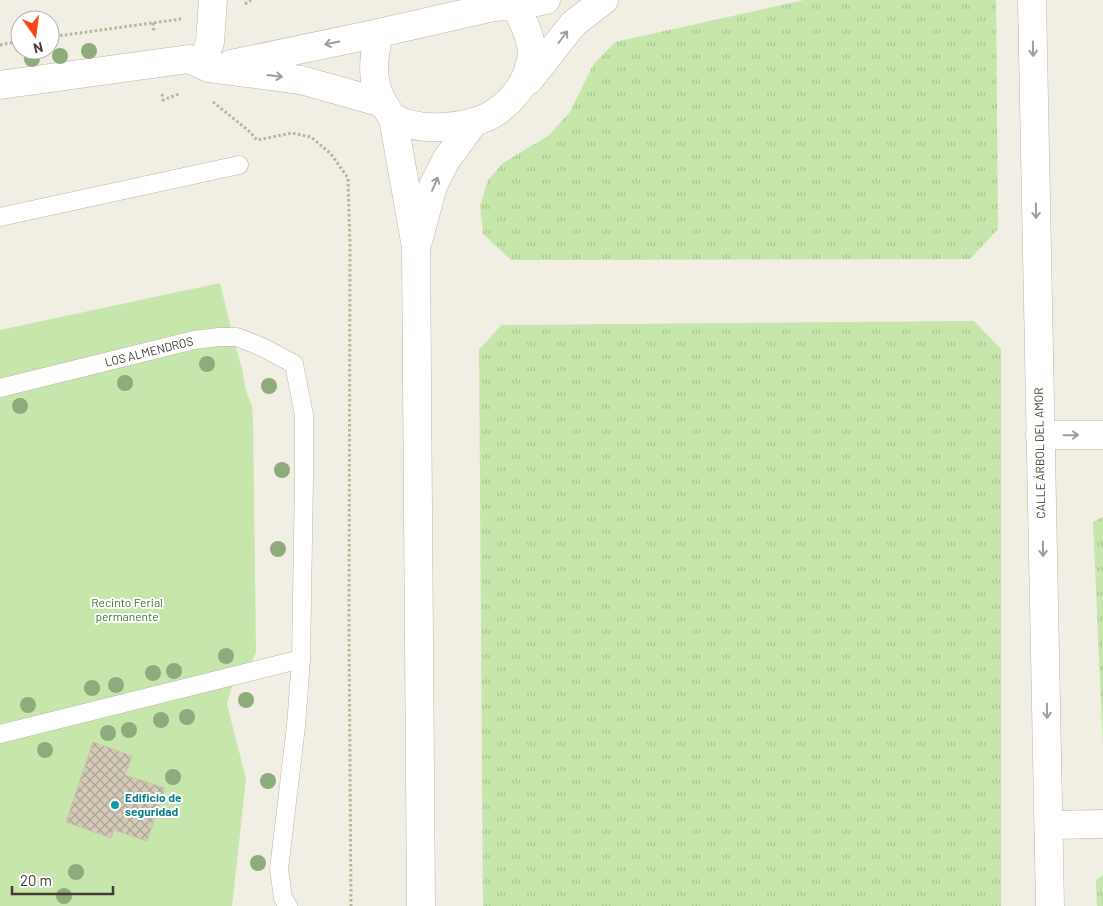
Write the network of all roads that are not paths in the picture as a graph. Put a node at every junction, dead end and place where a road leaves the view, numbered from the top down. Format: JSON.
{"nodes":[{"id":1,"x":546,"y":0,"type":"edge"},
{"id":2,"x":604,"y":0,"type":"edge"},
{"id":3,"x":1032,"y":0,"type":"edge"},
{"id":4,"x":516,"y":6,"type":"junction"},
{"id":5,"x":213,"y":7,"type":"edge"},
{"id":6,"x":379,"y":33,"type":"junction"},
{"id":7,"x":210,"y":68,"type":"junction"},
{"id":8,"x":0,"y":85,"type":"edge"},
{"id":9,"x":521,"y":88,"type":"junction"},
{"id":10,"x":388,"y":110,"type":"junction"},
{"id":11,"x":474,"y":122,"type":"junction"},
{"id":12,"x":239,"y":165,"type":"dead end"},
{"id":13,"x":0,"y":217,"type":"edge"},
{"id":14,"x":416,"y":247,"type":"junction"},
{"id":15,"x":0,"y":388,"type":"edge"},
{"id":16,"x":1103,"y":435,"type":"edge"},
{"id":17,"x":1040,"y":436,"type":"junction"},
{"id":18,"x":301,"y":659,"type":"junction"},
{"id":19,"x":0,"y":734,"type":"edge"},
{"id":20,"x":1103,"y":824,"type":"edge"},
{"id":21,"x":1050,"y":825,"type":"junction"},
{"id":22,"x":288,"y":906,"type":"edge"},
{"id":23,"x":421,"y":906,"type":"edge"},
{"id":24,"x":1050,"y":906,"type":"edge"}],
"edges":[{"from":1,"to":4,"type":"street"},
{"from":9,"to":2,"type":"street","one_way":true},
{"from":3,"to":17,"type":"street","name":"CALLE ÁRBOL DEL AMOR","one_way":true},
{"from":4,"to":6,"type":"street"},
{"from":4,"to":9,"type":"street"},
{"from":5,"to":7,"type":"street"},
{"from":6,"to":7,"type":"street","one_way":true},
{"from":6,"to":10,"type":"street"},
{"from":7,"to":8,"type":"street"},
{"from":7,"to":10,"type":"street","one_way":true},
{"from":9,"to":11,"type":"street"},
{"from":10,"to":11,"type":"street"},
{"from":10,"to":14,"type":"street"},
{"from":14,"to":11,"type":"street","one_way":true},
{"from":12,"to":13,"type":"lane"},
{"from":14,"to":23,"type":"street"},
{"from":15,"to":18,"type":"lane","name":"LOS ALMENDROS"},
{"from":17,"to":16,"type":"street","one_way":true},
{"from":17,"to":21,"type":"street","name":"CALLE ÁRBOL DEL AMOR","one_way":true},
{"from":18,"to":19,"type":"lane"},
{"from":18,"to":22,"type":"lane"},
{"from":20,"to":21,"type":"street"},
{"from":21,"to":24,"type":"street","name":"CALLE ÁRBOL DEL AMOR"}]}
